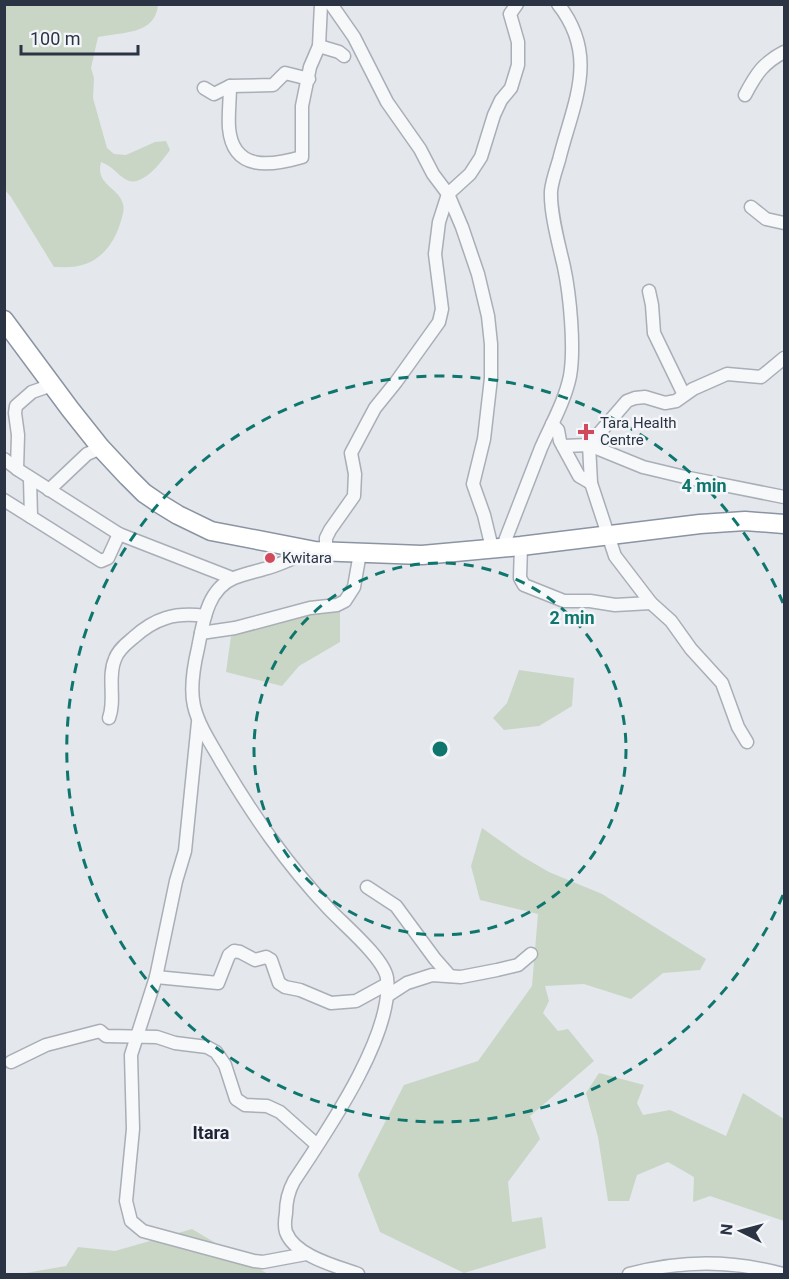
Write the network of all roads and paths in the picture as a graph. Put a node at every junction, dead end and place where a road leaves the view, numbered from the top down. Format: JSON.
{"nodes":[{"id":1,"x":321,"y":4,"type":"edge"},
{"id":2,"x":331,"y":4,"type":"edge"},
{"id":3,"x":517,"y":4,"type":"edge"},
{"id":4,"x":558,"y":4,"type":"edge"},
{"id":5,"x":319,"y":46,"type":"junction"},
{"id":6,"x":784,"y":52,"type":"edge"},
{"id":7,"x":344,"y":56,"type":"dead end"},
{"id":8,"x":309,"y":79,"type":"junction"},
{"id":9,"x":230,"y":86,"type":"junction"},
{"id":10,"x":204,"y":88,"type":"dead end"},
{"id":11,"x":745,"y":95,"type":"dead end"},
{"id":12,"x":448,"y":194,"type":"junction"},
{"id":13,"x":751,"y":207,"type":"dead end"},
{"id":14,"x":784,"y":223,"type":"edge"},
{"id":15,"x":649,"y":291,"type":"dead end"},
{"id":16,"x":4,"y":320,"type":"edge"},
{"id":17,"x":784,"y":358,"type":"edge"},
{"id":18,"x":52,"y":385,"type":"junction"},
{"id":19,"x":684,"y":395,"type":"junction"},
{"id":20,"x":552,"y":424,"type":"junction"},
{"id":21,"x":589,"y":445,"type":"junction"},
{"id":22,"x":563,"y":446,"type":"junction"},
{"id":23,"x":101,"y":448,"type":"junction"},
{"id":24,"x":4,"y":459,"type":"edge"},
{"id":25,"x":17,"y":469,"type":"junction"},
{"id":26,"x":30,"y":478,"type":"junction"},
{"id":27,"x":591,"y":483,"type":"junction"},
{"id":28,"x":49,"y":490,"type":"junction"},
{"id":29,"x":784,"y":497,"type":"edge"},
{"id":30,"x":4,"y":501,"type":"edge"},
{"id":31,"x":31,"y":517,"type":"junction"},
{"id":32,"x":784,"y":524,"type":"edge"},
{"id":33,"x":119,"y":534,"type":"junction"},
{"id":34,"x":608,"y":535,"type":"junction"},
{"id":35,"x":505,"y":546,"type":"junction"},
{"id":36,"x":321,"y":551,"type":"junction"},
{"id":37,"x":360,"y":553,"type":"junction"},
{"id":38,"x":232,"y":578,"type":"junction"},
{"id":39,"x":651,"y":603,"type":"junction"},
{"id":40,"x":204,"y":616,"type":"junction"},
{"id":41,"x":201,"y":633,"type":"junction"},
{"id":42,"x":109,"y":718,"type":"dead end"},
{"id":43,"x":198,"y":721,"type":"junction"},
{"id":44,"x":747,"y":742,"type":"dead end"},
{"id":45,"x":367,"y":887,"type":"dead end"},
{"id":46,"x":531,"y":954,"type":"dead end"},
{"id":47,"x":450,"y":976,"type":"junction"},
{"id":48,"x":156,"y":977,"type":"junction"},
{"id":49,"x":387,"y":990,"type":"junction"},
{"id":50,"x":136,"y":1036,"type":"junction"},
{"id":51,"x":11,"y":1062,"type":"dead end"},
{"id":52,"x":317,"y":1145,"type":"junction"},
{"id":53,"x":306,"y":1254,"type":"junction"},
{"id":54,"x":782,"y":1274,"type":"edge"},
{"id":55,"x":358,"y":1275,"type":"edge"},
{"id":56,"x":629,"y":1275,"type":"edge"}],
"edges":[{"from":1,"to":5,"type":"street"},
{"from":2,"to":12,"type":"street"},
{"from":3,"to":12,"type":"street"},
{"from":4,"to":20,"type":"street"},
{"from":5,"to":7,"type":"street"},
{"from":5,"to":8,"type":"street"},
{"from":6,"to":11,"type":"street"},
{"from":8,"to":9,"type":"street"},
{"from":8,"to":9,"type":"street"},
{"from":9,"to":10,"type":"street"},
{"from":12,"to":35,"type":"street"},
{"from":12,"to":36,"type":"street"},
{"from":13,"to":14,"type":"street"},
{"from":15,"to":19,"type":"street"},
{"from":16,"to":18,"type":"highway"},
{"from":17,"to":19,"type":"street"},
{"from":18,"to":23,"type":"highway"},
{"from":18,"to":25,"type":"street"},
{"from":19,"to":21,"type":"street"},
{"from":20,"to":22,"type":"street"},
{"from":20,"to":35,"type":"street"},
{"from":21,"to":22,"type":"street"},
{"from":21,"to":27,"type":"street"},
{"from":21,"to":29,"type":"street"},
{"from":22,"to":27,"type":"street"},
{"from":23,"to":28,"type":"street"},
{"from":23,"to":36,"type":"highway"},
{"from":24,"to":25,"type":"street"},
{"from":25,"to":26,"type":"street"},
{"from":26,"to":28,"type":"street"},
{"from":26,"to":31,"type":"street"},
{"from":27,"to":34,"type":"street"},
{"from":28,"to":33,"type":"street"},
{"from":30,"to":31,"type":"street"},
{"from":31,"to":33,"type":"street"},
{"from":32,"to":34,"type":"highway"},
{"from":33,"to":38,"type":"street"},
{"from":34,"to":35,"type":"highway"},
{"from":34,"to":39,"type":"street"},
{"from":35,"to":37,"type":"highway"},
{"from":35,"to":39,"type":"street"},
{"from":36,"to":37,"type":"highway"},
{"from":36,"to":38,"type":"street"},
{"from":37,"to":41,"type":"street"},
{"from":38,"to":40,"type":"street"},
{"from":39,"to":44,"type":"street"},
{"from":40,"to":41,"type":"street"},
{"from":40,"to":42,"type":"street"},
{"from":41,"to":43,"type":"street"},
{"from":43,"to":48,"type":"street"},
{"from":43,"to":49,"type":"street"},
{"from":45,"to":47,"type":"street"},
{"from":46,"to":47,"type":"street"},
{"from":47,"to":49,"type":"street"},
{"from":48,"to":49,"type":"street"},
{"from":48,"to":50,"type":"street"},
{"from":49,"to":52,"type":"street"},
{"from":50,"to":51,"type":"street"},
{"from":50,"to":52,"type":"street"},
{"from":50,"to":53,"type":"street"},
{"from":52,"to":53,"type":"street"},
{"from":53,"to":55,"type":"street"},
{"from":54,"to":56,"type":"street"}]}
